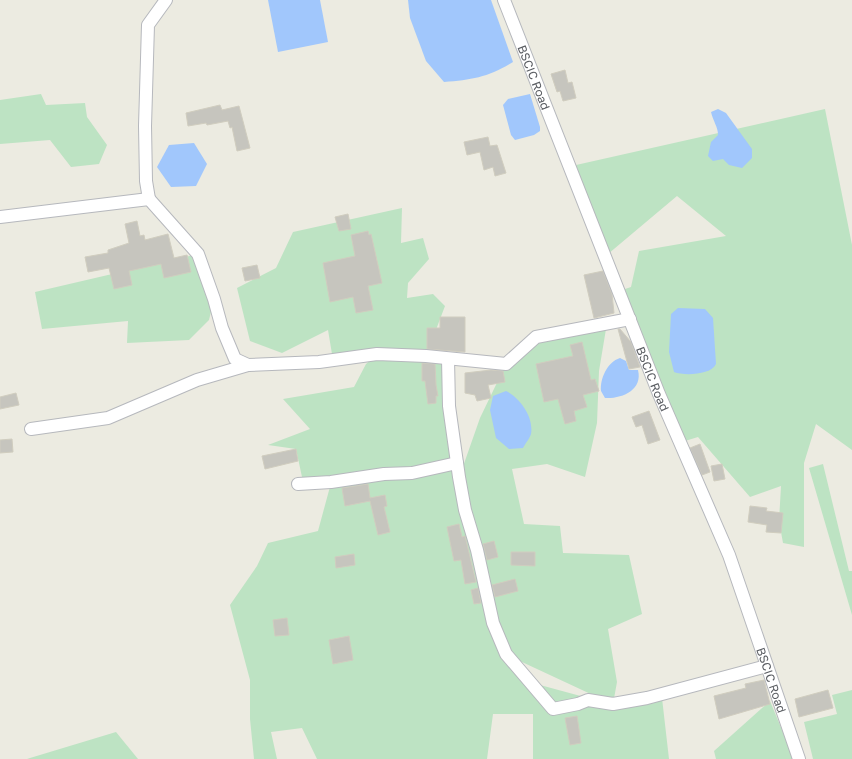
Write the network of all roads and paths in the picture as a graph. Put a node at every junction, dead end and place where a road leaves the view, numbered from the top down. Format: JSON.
{"nodes":[{"id":1,"x":166,"y":0,"type":"edge"},
{"id":2,"x":504,"y":0,"type":"edge"},
{"id":3,"x":148,"y":199,"type":"junction"},
{"id":4,"x":0,"y":216,"type":"edge"},
{"id":5,"x":630,"y":319,"type":"junction"},
{"id":6,"x":448,"y":359,"type":"junction"},
{"id":7,"x":248,"y":364,"type":"junction"},
{"id":8,"x":31,"y":429,"type":"dead end"},
{"id":9,"x":457,"y":463,"type":"junction"},
{"id":10,"x":298,"y":484,"type":"dead end"},
{"id":11,"x":767,"y":666,"type":"junction"},
{"id":12,"x":799,"y":759,"type":"edge"}],
"edges":[{"from":1,"to":3,"type":"street"},
{"from":2,"to":5,"type":"street","name":"BSCIC Road"},
{"from":3,"to":4,"type":"street"},
{"from":3,"to":7,"type":"street"},
{"from":5,"to":6,"type":"street"},
{"from":5,"to":11,"type":"street","name":"BSCIC Road"},
{"from":6,"to":7,"type":"street"},
{"from":6,"to":9,"type":"street"},
{"from":7,"to":8,"type":"street"},
{"from":9,"to":10,"type":"street"},
{"from":9,"to":11,"type":"street"},
{"from":11,"to":12,"type":"street","name":"BSCIC Road"}]}
